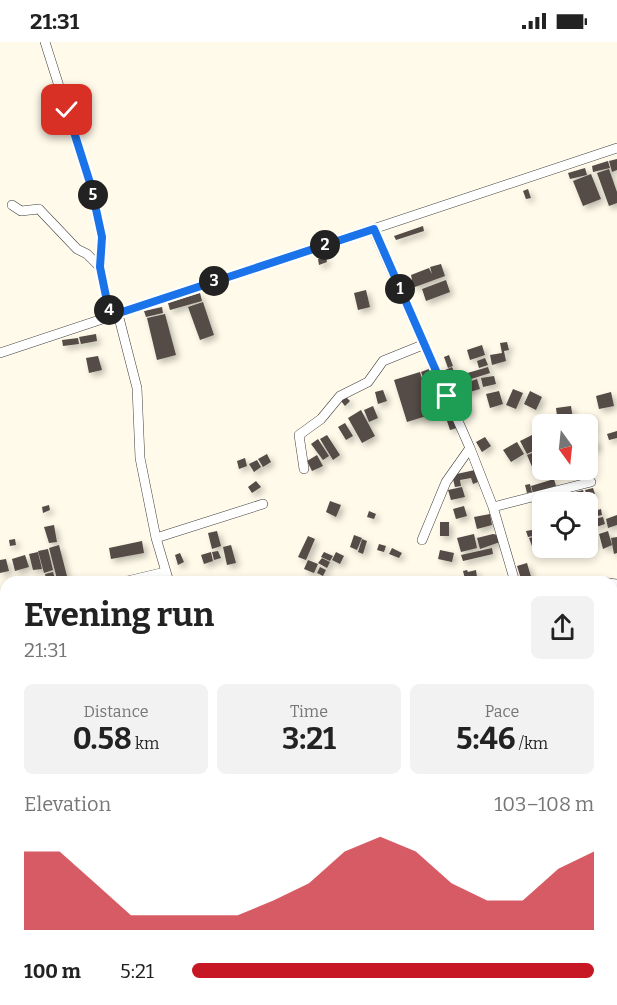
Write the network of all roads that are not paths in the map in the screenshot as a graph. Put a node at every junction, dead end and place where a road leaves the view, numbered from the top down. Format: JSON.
{"nodes":[{"id":1,"x":45,"y":42,"type":"edge"},
{"id":2,"x":617,"y":148,"type":"edge"},
{"id":3,"x":12,"y":205,"type":"dead end"},
{"id":4,"x":374,"y":229,"type":"junction"},
{"id":5,"x":100,"y":267,"type":"junction"},
{"id":6,"x":114,"y":315,"type":"junction"},
{"id":7,"x":425,"y":344,"type":"junction"},
{"id":8,"x":0,"y":353,"type":"edge"},
{"id":9,"x":470,"y":448,"type":"junction"},
{"id":10,"x":304,"y":469,"type":"dead end"},
{"id":11,"x":591,"y":482,"type":"dead end"},
{"id":12,"x":263,"y":504,"type":"dead end"},
{"id":13,"x":494,"y":507,"type":"junction"},
{"id":14,"x":156,"y":538,"type":"junction"},
{"id":15,"x":422,"y":540,"type":"dead end"},
{"id":16,"x":165,"y":572,"type":"junction"},
{"id":17,"x":148,"y":576,"type":"edge"},
{"id":18,"x":167,"y":576,"type":"edge"},
{"id":19,"x":513,"y":576,"type":"edge"}],
"edges":[{"from":1,"to":5,"type":"street"},
{"from":2,"to":4,"type":"street"},
{"from":3,"to":5,"type":"street"},
{"from":4,"to":6,"type":"street"},
{"from":4,"to":7,"type":"street"},
{"from":5,"to":6,"type":"street"},
{"from":6,"to":8,"type":"street"},
{"from":6,"to":14,"type":"street"},
{"from":7,"to":9,"type":"street"},
{"from":7,"to":10,"type":"street"},
{"from":9,"to":13,"type":"street"},
{"from":9,"to":15,"type":"street"},
{"from":11,"to":13,"type":"street"},
{"from":12,"to":14,"type":"street"},
{"from":13,"to":19,"type":"street"},
{"from":14,"to":16,"type":"street"},
{"from":16,"to":17,"type":"street"},
{"from":16,"to":18,"type":"street"}]}
